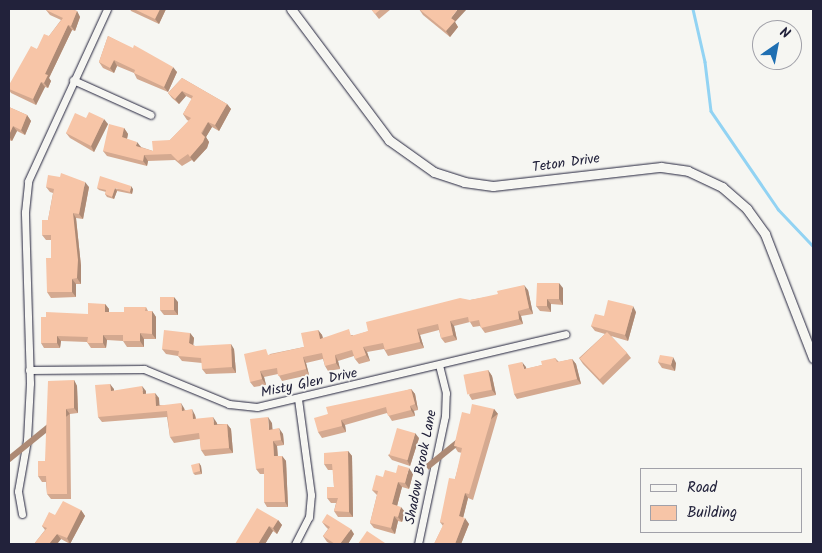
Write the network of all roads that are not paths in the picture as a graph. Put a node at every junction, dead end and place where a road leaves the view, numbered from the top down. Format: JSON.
{"nodes":[{"id":1,"x":107,"y":9,"type":"edge"},
{"id":2,"x":291,"y":9,"type":"edge"},
{"id":3,"x":73,"y":80,"type":"junction"},
{"id":4,"x":151,"y":115,"type":"dead end"},
{"id":5,"x":565,"y":334,"type":"dead end"},
{"id":6,"x":813,"y":358,"type":"edge"},
{"id":7,"x":439,"y":366,"type":"junction"},
{"id":8,"x":30,"y":370,"type":"junction"},
{"id":9,"x":298,"y":399,"type":"junction"},
{"id":10,"x":22,"y":514,"type":"dead end"},
{"id":11,"x":295,"y":544,"type":"edge"},
{"id":12,"x":418,"y":544,"type":"edge"}],
"edges":[{"from":1,"to":3,"type":"street"},
{"from":2,"to":6,"type":"street","name":"Teton Drive"},
{"from":3,"to":4,"type":"street"},
{"from":3,"to":8,"type":"street"},
{"from":5,"to":7,"type":"street","name":"Misty Glen Drive"},
{"from":7,"to":9,"type":"street","name":"Misty Glen Drive"},
{"from":7,"to":12,"type":"street","name":"Shadow Brook Lane"},
{"from":8,"to":9,"type":"street","name":"Misty Glen Drive"},
{"from":8,"to":10,"type":"street"},
{"from":9,"to":11,"type":"street"}]}
